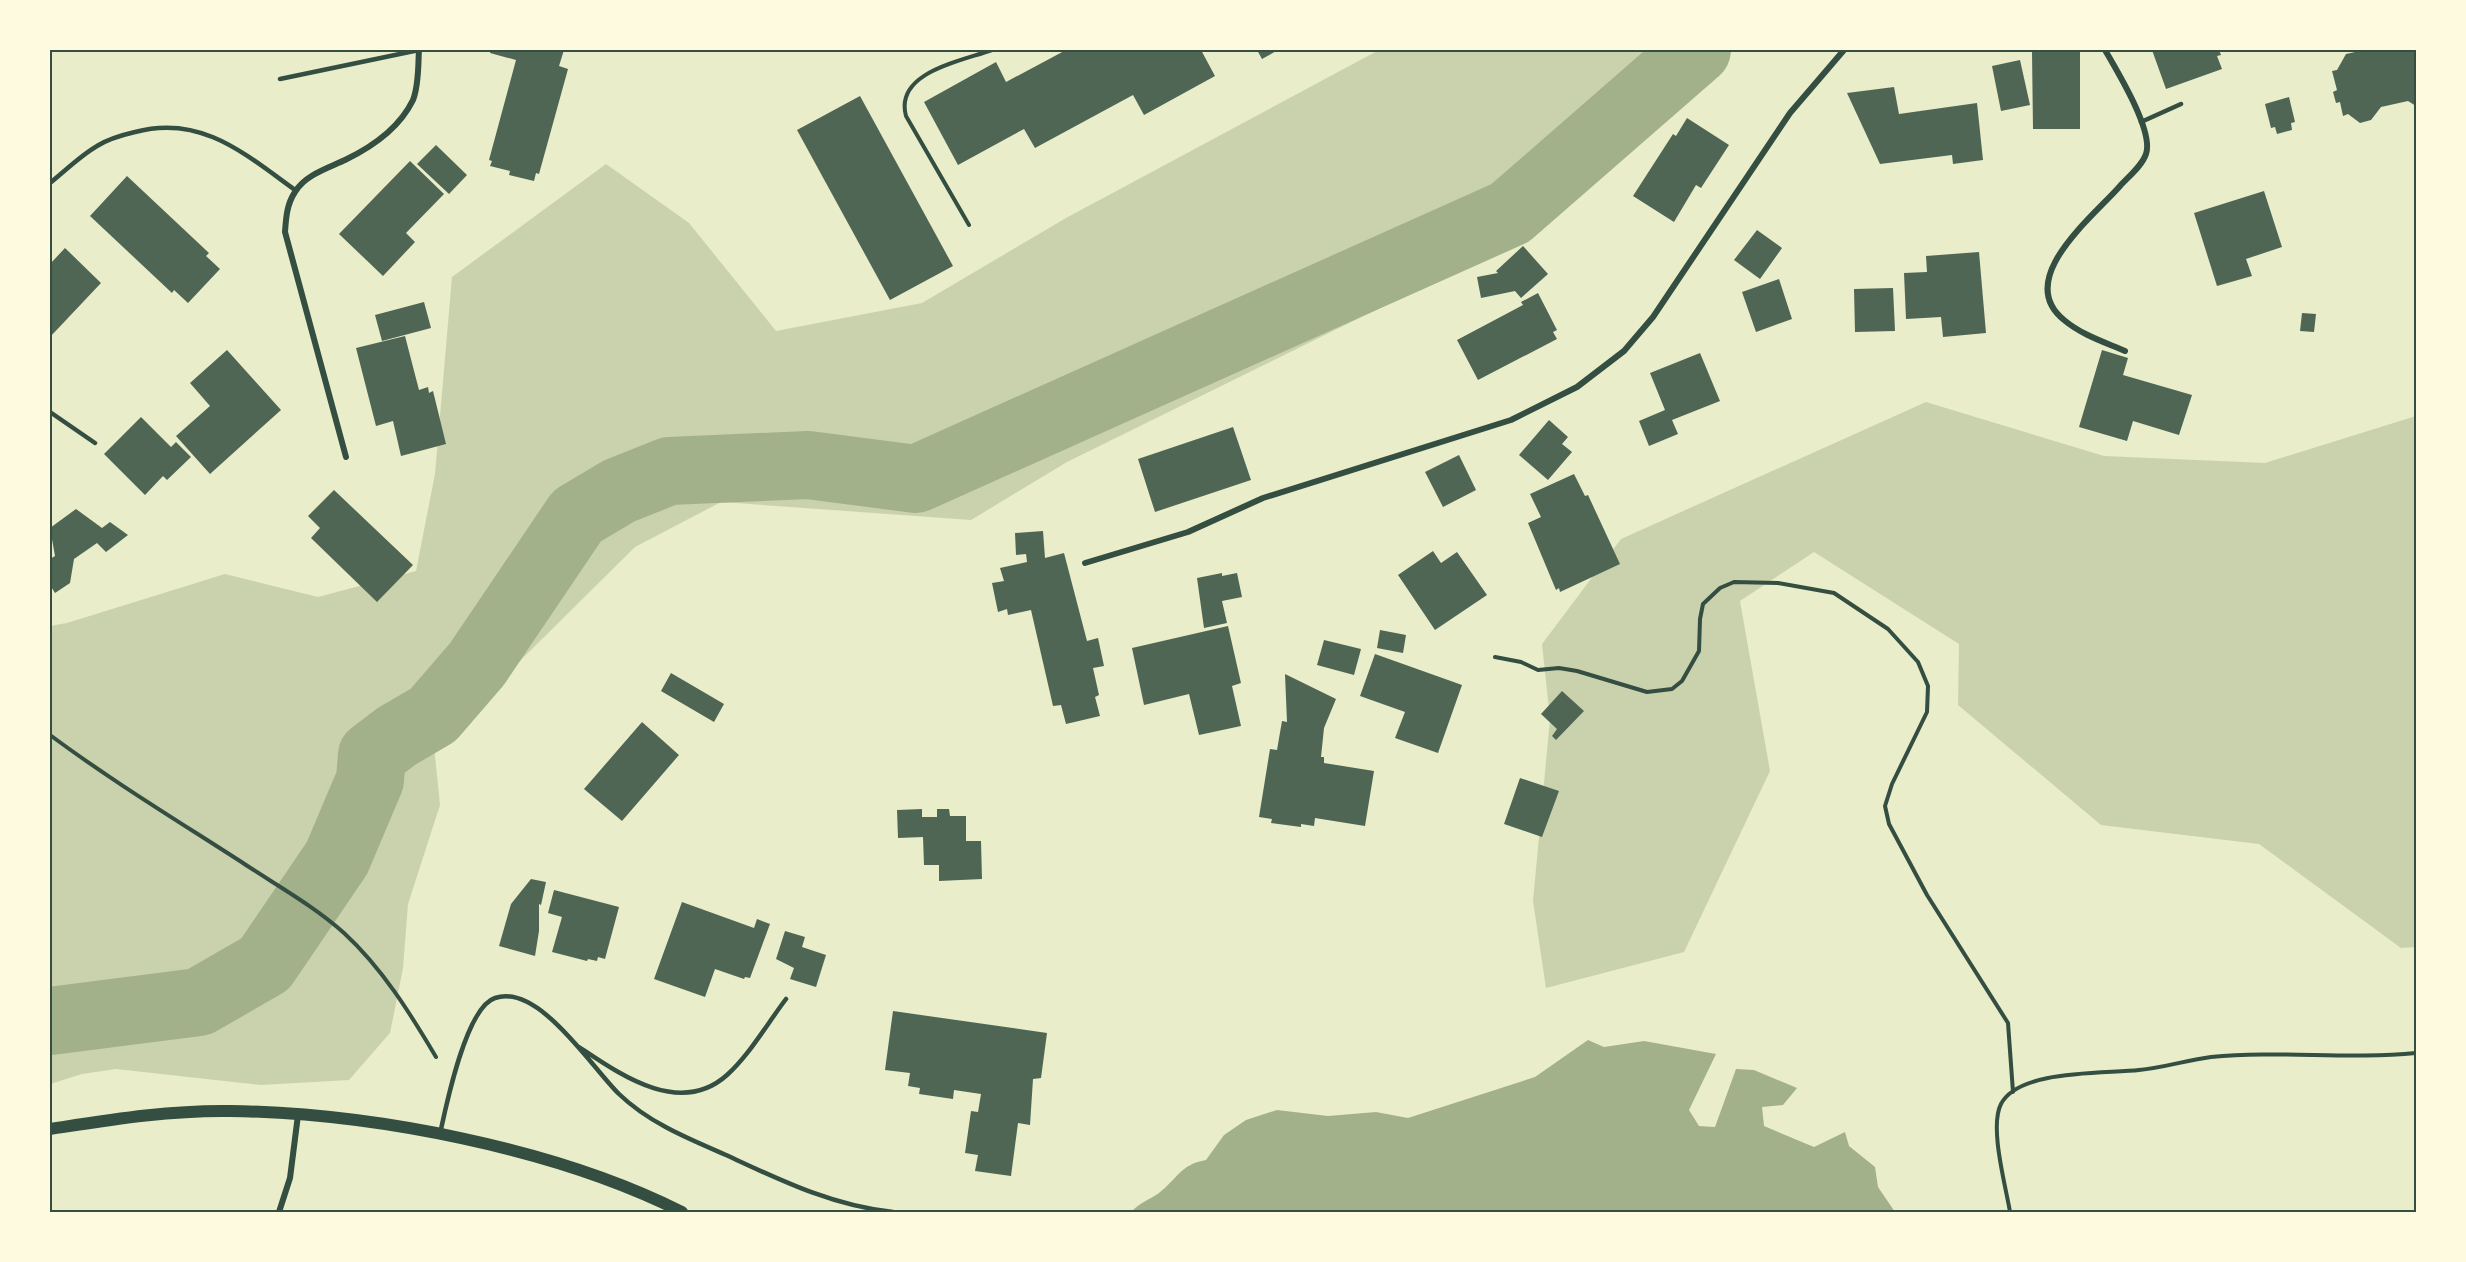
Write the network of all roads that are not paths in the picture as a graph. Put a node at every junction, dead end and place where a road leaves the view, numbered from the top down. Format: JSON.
{"nodes":[{"id":1,"x":419,"y":50,"type":"edge"},
{"id":2,"x":1844,"y":50,"type":"edge"},
{"id":3,"x":2105,"y":50,"type":"edge"},
{"id":4,"x":280,"y":79,"type":"dead end"},
{"id":5,"x":2181,"y":104,"type":"dead end"},
{"id":6,"x":2141,"y":122,"type":"junction"},
{"id":7,"x":50,"y":183,"type":"edge"},
{"id":8,"x":296,"y":190,"type":"junction"},
{"id":9,"x":2125,"y":351,"type":"dead end"},
{"id":10,"x":50,"y":412,"type":"edge"},
{"id":11,"x":95,"y":443,"type":"dead end"},
{"id":12,"x":346,"y":457,"type":"dead end"},
{"id":13,"x":1085,"y":563,"type":"dead end"},
{"id":14,"x":786,"y":999,"type":"dead end"},
{"id":15,"x":573,"y":1042,"type":"junction"},
{"id":16,"x":298,"y":1115,"type":"junction"},
{"id":17,"x":50,"y":1129,"type":"edge"},
{"id":18,"x":440,"y":1134,"type":"junction"},
{"id":19,"x":279,"y":1212,"type":"edge"},
{"id":20,"x":682,"y":1212,"type":"edge"},
{"id":21,"x":893,"y":1212,"type":"edge"}],
"edges":[{"from":1,"to":4,"type":"lane"},
{"from":1,"to":8,"type":"street"},
{"from":2,"to":13,"type":"street"},
{"from":3,"to":6,"type":"street"},
{"from":5,"to":6,"type":"lane"},
{"from":6,"to":9,"type":"street"},
{"from":7,"to":8,"type":"lane"},
{"from":8,"to":12,"type":"street"},
{"from":10,"to":11,"type":"lane"},
{"from":14,"to":15,"type":"lane"},
{"from":15,"to":18,"type":"lane"},
{"from":15,"to":21,"type":"lane"},
{"from":16,"to":17,"type":"main road"},
{"from":16,"to":18,"type":"main road"},
{"from":16,"to":19,"type":"street"},
{"from":18,"to":20,"type":"main road"}]}
